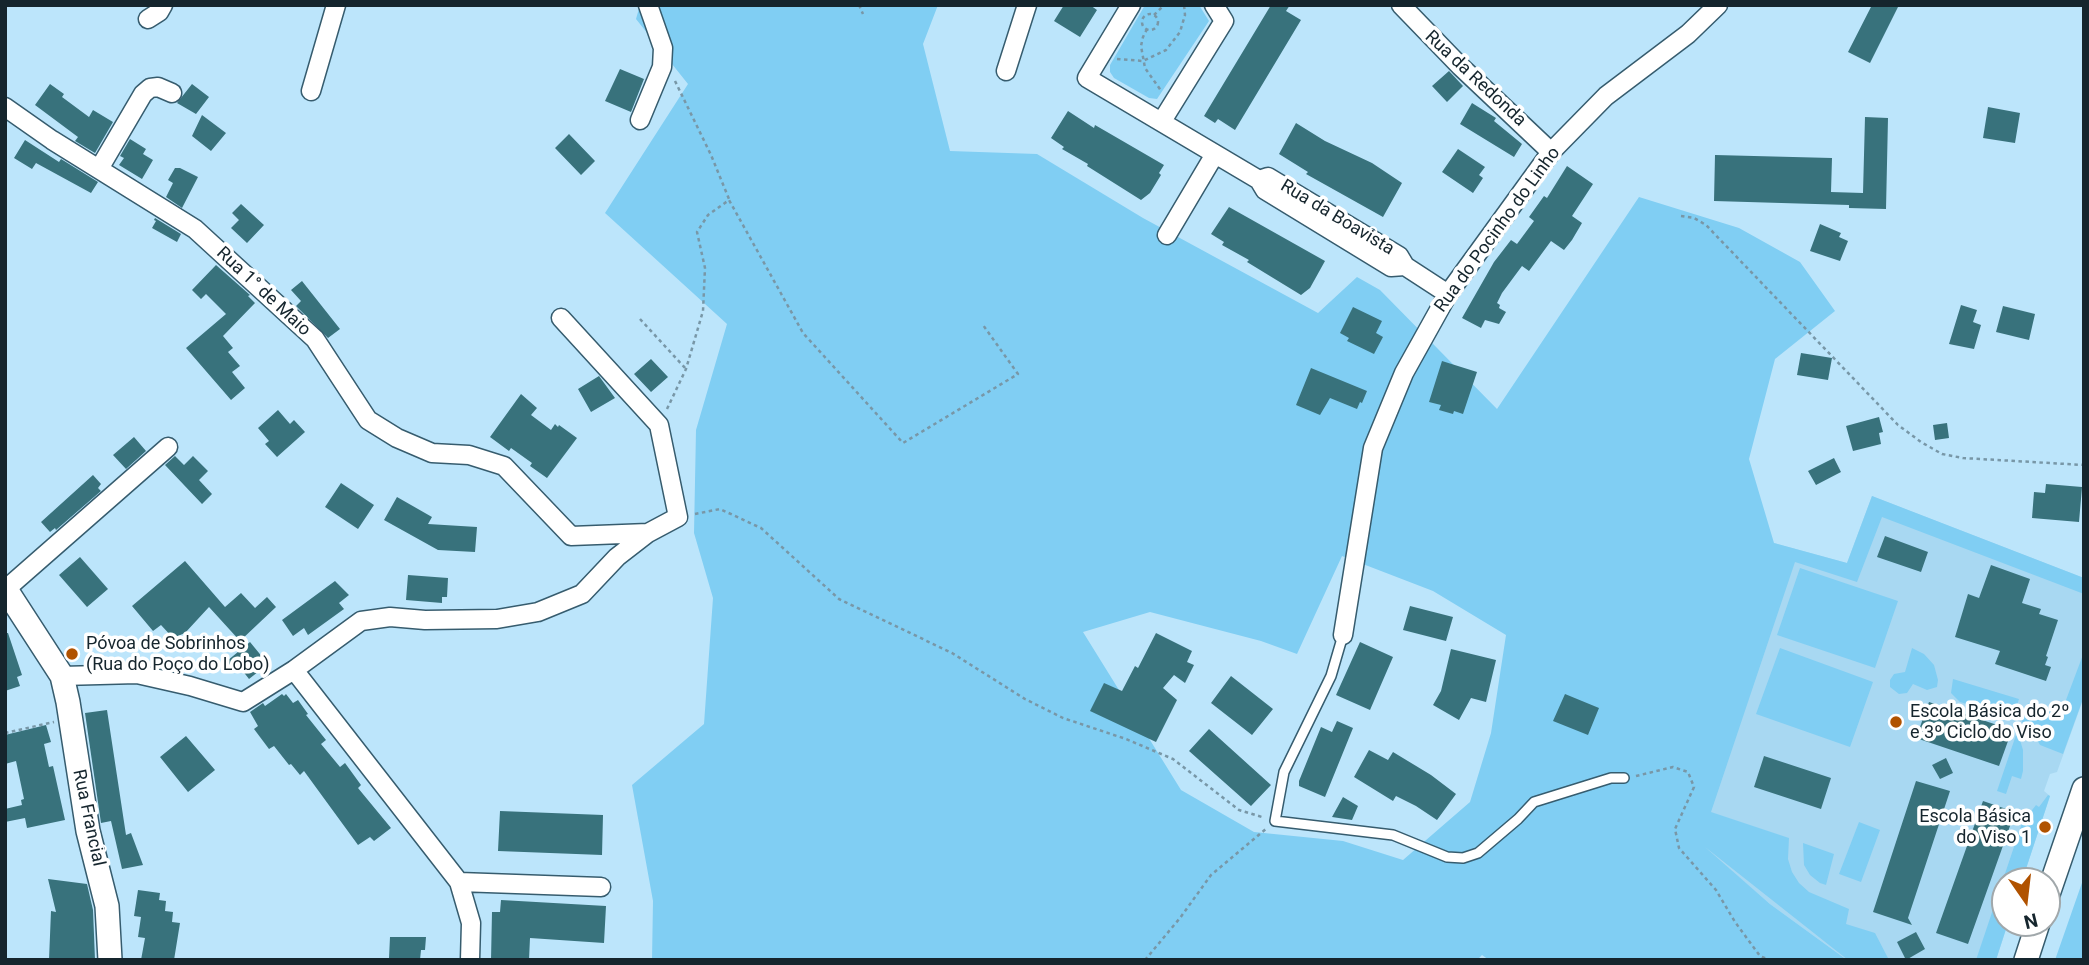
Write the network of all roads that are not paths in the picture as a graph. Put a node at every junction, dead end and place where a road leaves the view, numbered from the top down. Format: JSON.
{"nodes":[{"id":1,"x":163,"y":5,"type":"edge"},
{"id":2,"x":336,"y":5,"type":"edge"},
{"id":3,"x":648,"y":5,"type":"edge"},
{"id":4,"x":1027,"y":5,"type":"edge"},
{"id":5,"x":1132,"y":5,"type":"edge"},
{"id":6,"x":1213,"y":5,"type":"edge"},
{"id":7,"x":1401,"y":5,"type":"edge"},
{"id":8,"x":1718,"y":5,"type":"edge"},
{"id":9,"x":148,"y":19,"type":"dead end"},
{"id":10,"x":1006,"y":71,"type":"dead end"},
{"id":11,"x":311,"y":91,"type":"dead end"},
{"id":12,"x":172,"y":93,"type":"dead end"},
{"id":13,"x":5,"y":107,"type":"edge"},
{"id":14,"x":640,"y":120,"type":"dead end"},
{"id":15,"x":1162,"y":121,"type":"junction"},
{"id":16,"x":1551,"y":152,"type":"junction"},
{"id":17,"x":1215,"y":154,"type":"junction"},
{"id":18,"x":99,"y":169,"type":"junction"},
{"id":19,"x":1167,"y":235,"type":"dead end"},
{"id":20,"x":1448,"y":294,"type":"junction"},
{"id":21,"x":561,"y":318,"type":"dead end"},
{"id":22,"x":168,"y":447,"type":"dead end"},
{"id":23,"x":648,"y":533,"type":"junction"},
{"id":24,"x":6,"y":589,"type":"edge"},
{"id":25,"x":1343,"y":635,"type":"joint"},
{"id":26,"x":294,"y":670,"type":"junction"},
{"id":27,"x":62,"y":676,"type":"junction"},
{"id":28,"x":1624,"y":778,"type":"road end"},
{"id":29,"x":2084,"y":789,"type":"edge"},
{"id":30,"x":2057,"y":867,"type":"edge"},
{"id":31,"x":459,"y":882,"type":"junction"},
{"id":32,"x":601,"y":887,"type":"dead end"},
{"id":33,"x":2033,"y":937,"type":"edge"},
{"id":34,"x":110,"y":960,"type":"edge"},
{"id":35,"x":470,"y":960,"type":"edge"},
{"id":36,"x":2026,"y":960,"type":"edge"}],
"edges":[{"from":1,"to":9,"type":"street"},
{"from":2,"to":11,"type":"street"},
{"from":3,"to":14,"type":"street"},
{"from":4,"to":10,"type":"street"},
{"from":5,"to":15,"type":"street","name":"Rua da Boavista"},
{"from":6,"to":15,"type":"street"},
{"from":7,"to":16,"type":"street","name":"Rua da Redonda"},
{"from":8,"to":16,"type":"street","name":"Rua do Pocinho do Linho"},
{"from":12,"to":18,"type":"street"},
{"from":13,"to":18,"type":"street","name":"Rua 1° de Maio"},
{"from":15,"to":17,"type":"street","name":"Rua da Boavista"},
{"from":16,"to":20,"type":"street","name":"Rua do Pocinho do Linho"},
{"from":17,"to":19,"type":"street"},
{"from":17,"to":20,"type":"street","name":"Rua da Boavista"},
{"from":18,"to":23,"type":"street","name":"Rua 1° de Maio"},
{"from":20,"to":25,"type":"street","name":"Rua do Pocinho do Linho"},
{"from":21,"to":23,"type":"street"},
{"from":22,"to":24,"type":"street"},
{"from":23,"to":26,"type":"street"},
{"from":24,"to":27,"type":"street"},
{"from":25,"to":28,"type":"lane"},
{"from":26,"to":27,"type":"street"},
{"from":26,"to":31,"type":"street"},
{"from":27,"to":34,"type":"street","name":"Rua Francial"},
{"from":29,"to":30,"type":"street"},
{"from":31,"to":32,"type":"street"},
{"from":31,"to":35,"type":"street"},
{"from":33,"to":36,"type":"street"}]}
